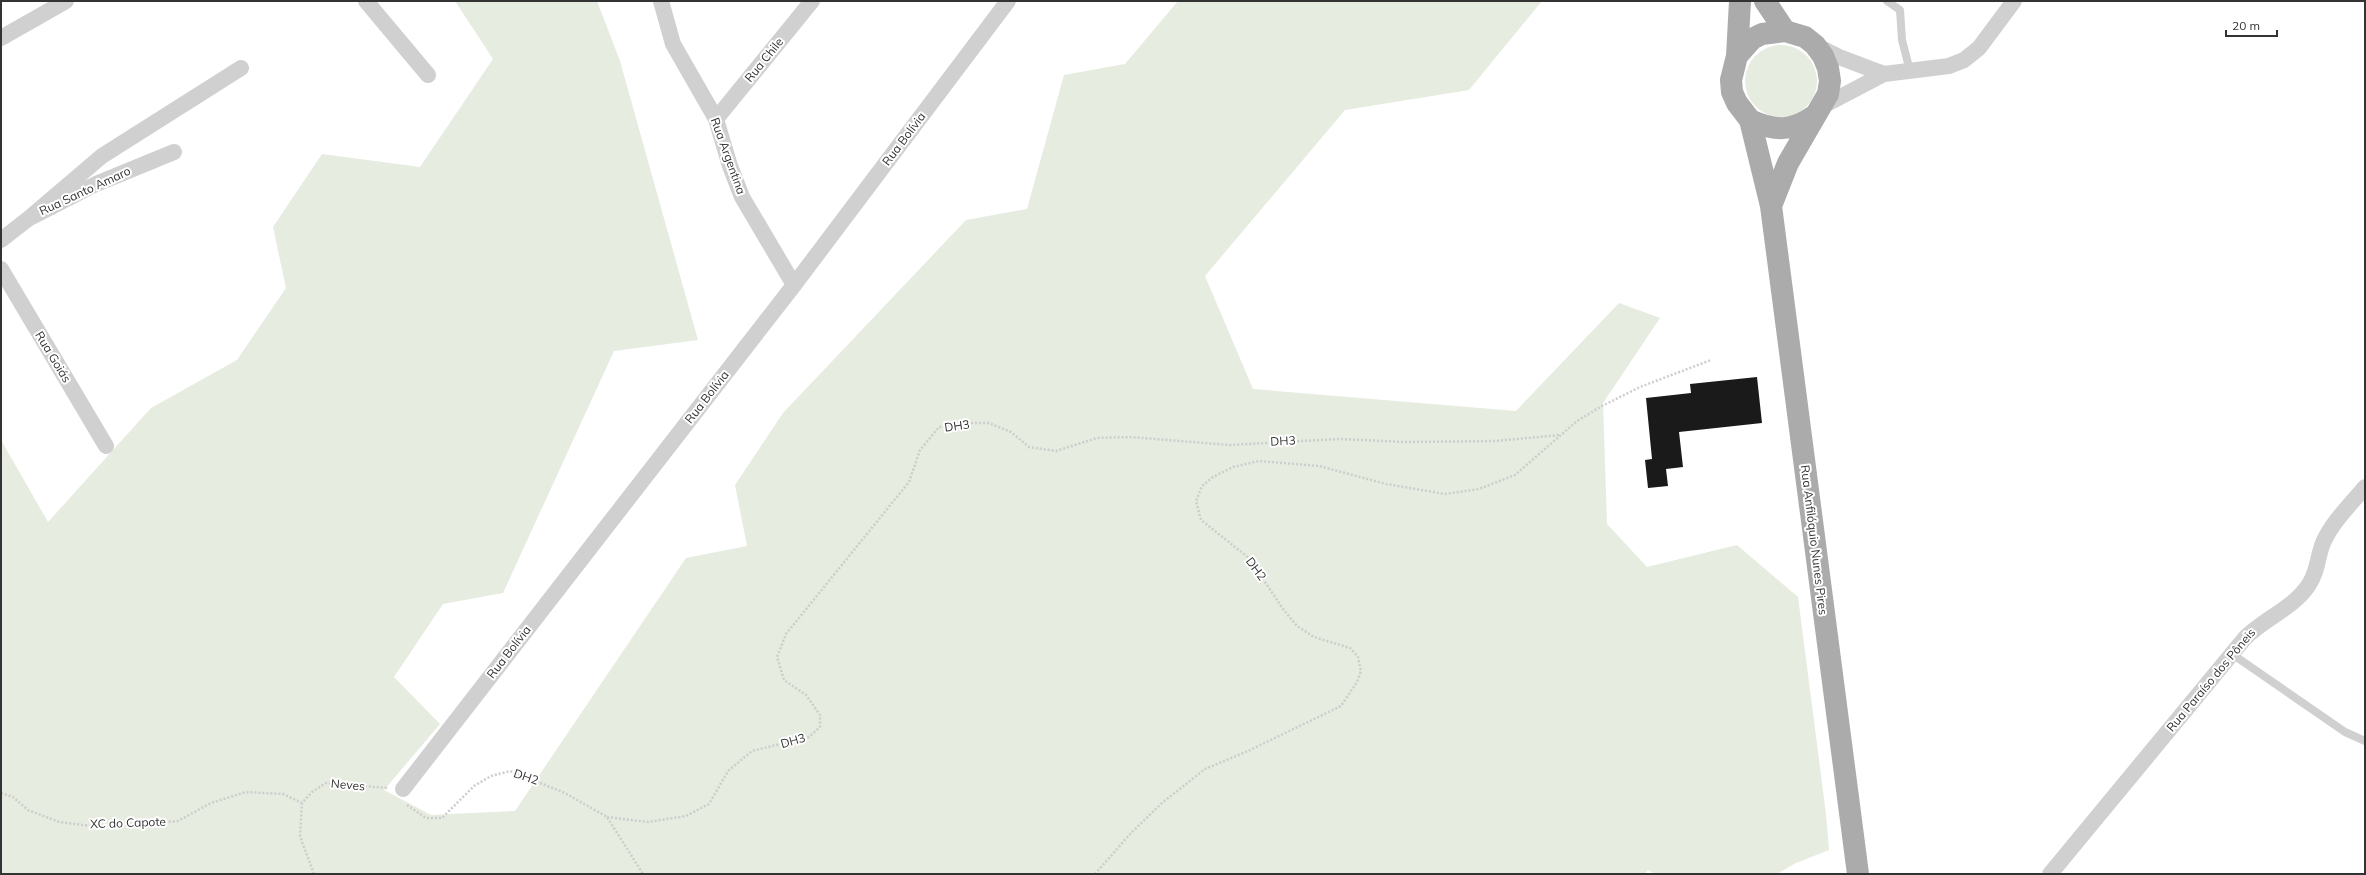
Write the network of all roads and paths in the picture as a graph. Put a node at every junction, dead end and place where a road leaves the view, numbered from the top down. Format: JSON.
{"nodes":[{"id":1,"x":66,"y":1,"type":"edge"},
{"id":2,"x":366,"y":1,"type":"edge"},
{"id":3,"x":661,"y":1,"type":"edge"},
{"id":4,"x":812,"y":1,"type":"edge"},
{"id":5,"x":1008,"y":1,"type":"edge"},
{"id":6,"x":1740,"y":1,"type":"edge"},
{"id":7,"x":1765,"y":1,"type":"edge"},
{"id":8,"x":1887,"y":1,"type":"edge"},
{"id":9,"x":2014,"y":1,"type":"edge"},
{"id":10,"x":1785,"y":31,"type":"junction"},
{"id":11,"x":1,"y":38,"type":"edge"},
{"id":12,"x":1815,"y":45,"type":"junction"},
{"id":13,"x":1737,"y":56,"type":"junction"},
{"id":14,"x":241,"y":68,"type":"dead end"},
{"id":15,"x":1910,"y":71,"type":"junction"},
{"id":16,"x":1884,"y":74,"type":"junction"},
{"id":17,"x":428,"y":75,"type":"dead end"},
{"id":18,"x":1818,"y":111,"type":"junction"},
{"id":19,"x":716,"y":119,"type":"junction"},
{"id":20,"x":1750,"y":120,"type":"junction"},
{"id":21,"x":174,"y":152,"type":"dead end"},
{"id":22,"x":1771,"y":206,"type":"junction"},
{"id":23,"x":28,"y":219,"type":"junction"},
{"id":24,"x":1,"y":240,"type":"edge"},
{"id":25,"x":1,"y":269,"type":"edge"},
{"id":26,"x":794,"y":285,"type":"junction"},
{"id":27,"x":1711,"y":360,"type":"dead end"},
{"id":28,"x":1560,"y":435,"type":"junction"},
{"id":29,"x":106,"y":446,"type":"dead end"},
{"id":30,"x":2365,"y":487,"type":"edge"},
{"id":31,"x":2232,"y":654,"type":"junction"},
{"id":32,"x":2365,"y":740,"type":"edge"},
{"id":33,"x":403,"y":789,"type":"junction"},
{"id":34,"x":1,"y":793,"type":"edge"},
{"id":35,"x":302,"y":803,"type":"junction"},
{"id":36,"x":607,"y":817,"type":"junction"},
{"id":37,"x":314,"y":874,"type":"edge"},
{"id":38,"x":643,"y":874,"type":"edge"},
{"id":39,"x":1095,"y":874,"type":"edge"},
{"id":40,"x":1858,"y":874,"type":"edge"},
{"id":41,"x":2050,"y":874,"type":"edge"}],
"edges":[{"from":1,"to":11,"type":"street"},
{"from":2,"to":17,"type":"street"},
{"from":3,"to":19,"type":"street","name":"Rua Argentina"},
{"from":4,"to":19,"type":"street","name":"Rua Chile"},
{"from":5,"to":26,"type":"street","name":"Rua Bolívia"},
{"from":6,"to":13,"type":"main road","name":"Rua Anfilóquio Nunes Pires"},
{"from":7,"to":10,"type":"main road"},
{"from":8,"to":15,"type":"lane"},
{"from":9,"to":15,"type":"street"},
{"from":10,"to":12,"type":"main road","name":"Rua Anfilóquio Nunes Pires"},
{"from":10,"to":13,"type":"main road"},
{"from":12,"to":16,"type":"street"},
{"from":12,"to":18,"type":"main road","name":"Rua Anfilóquio Nunes Pires"},
{"from":13,"to":20,"type":"main road","name":"Rua Anfilóquio Nunes Pires"},
{"from":14,"to":23,"type":"street"},
{"from":15,"to":16,"type":"street"},
{"from":16,"to":18,"type":"street"},
{"from":18,"to":20,"type":"main road"},
{"from":18,"to":22,"type":"main road","name":"Rua Anfilóquio Nunes Pires"},
{"from":19,"to":26,"type":"street","name":"Rua Argentina"},
{"from":20,"to":22,"type":"main road","name":"Rua Anfilóquio Nunes Pires"},
{"from":21,"to":23,"type":"street","name":"Rua Santo Amaro"},
{"from":22,"to":40,"type":"main road","name":"Rua Anfilóquio Nunes Pires"},
{"from":23,"to":24,"type":"street","name":"Rua Santo Amaro"},
{"from":25,"to":29,"type":"street","name":"Rua Goiás"},
{"from":26,"to":33,"type":"street","name":"Rua Bolívia"},
{"from":27,"to":28,"type":"path","name":"DH2"},
{"from":28,"to":36,"type":"path","name":"DH3"},
{"from":28,"to":39,"type":"path","name":"DH2"},
{"from":30,"to":31,"type":"street","name":"Rua Paraíso dos Pôneis"},
{"from":31,"to":32,"type":"lane"},
{"from":31,"to":41,"type":"street","name":"Rua Paraíso dos Pôneis"},
{"from":33,"to":35,"type":"path","name":"Neves"},
{"from":33,"to":36,"type":"path","name":"DH2"},
{"from":34,"to":35,"type":"path","name":"XC do Capote"},
{"from":35,"to":37,"type":"path"},
{"from":36,"to":38,"type":"path","name":"DH2"}]}
